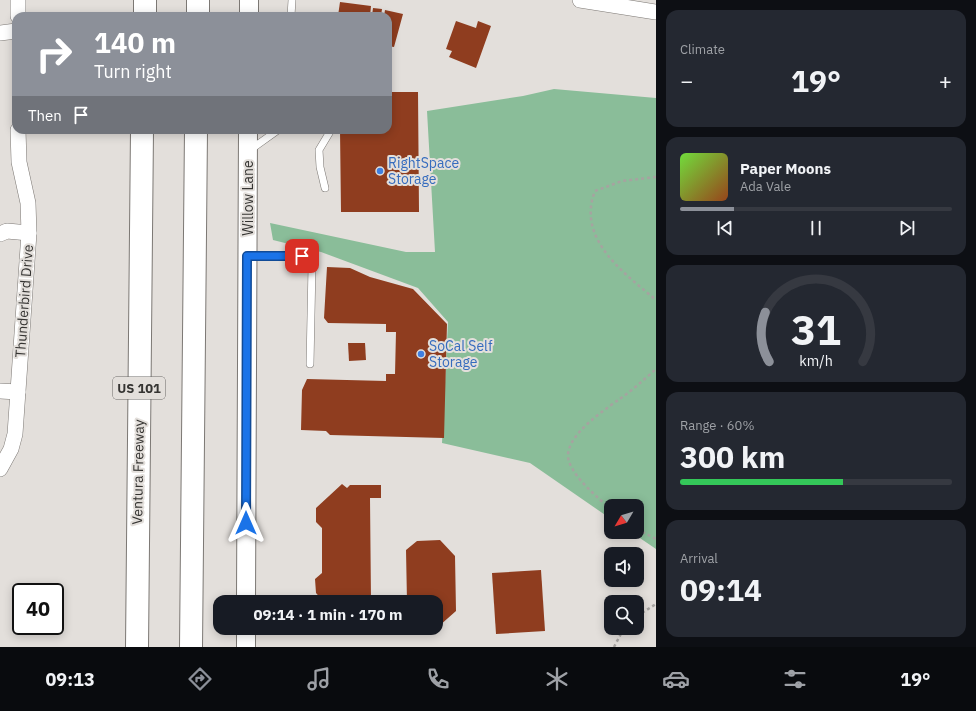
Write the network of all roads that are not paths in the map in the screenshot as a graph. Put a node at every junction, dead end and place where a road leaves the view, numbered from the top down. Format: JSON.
{"nodes":[{"id":1,"x":18,"y":0,"type":"edge"},
{"id":2,"x":145,"y":0,"type":"edge"},
{"id":3,"x":198,"y":0,"type":"edge"},
{"id":4,"x":249,"y":0,"type":"edge"},
{"id":5,"x":292,"y":0,"type":"edge"},
{"id":6,"x":580,"y":0,"type":"edge"},
{"id":7,"x":18,"y":12,"type":"edge"},
{"id":8,"x":145,"y":12,"type":"edge"},
{"id":9,"x":198,"y":12,"type":"edge"},
{"id":10,"x":249,"y":12,"type":"edge"},
{"id":11,"x":291,"y":12,"type":"edge"},
{"id":12,"x":656,"y":12,"type":"edge"},
{"id":13,"x":12,"y":32,"type":"edge"},
{"id":14,"x":0,"y":33,"type":"edge"},
{"id":15,"x":18,"y":134,"type":"edge"},
{"id":16,"x":142,"y":134,"type":"edge"},
{"id":17,"x":196,"y":134,"type":"edge"},
{"id":18,"x":248,"y":134,"type":"edge"},
{"id":19,"x":272,"y":134,"type":"edge"},
{"id":20,"x":329,"y":134,"type":"edge"},
{"id":21,"x":248,"y":151,"type":"junction"},
{"id":22,"x":324,"y":188,"type":"dead end"},
{"id":23,"x":29,"y":233,"type":"junction"},
{"id":24,"x":0,"y":234,"type":"edge"},
{"id":25,"x":247,"y":256,"type":"junction"},
{"id":26,"x":310,"y":364,"type":"dead end"},
{"id":27,"x":0,"y":391,"type":"edge"},
{"id":28,"x":18,"y":392,"type":"junction"},
{"id":29,"x":0,"y":469,"type":"edge"},
{"id":30,"x":246,"y":595,"type":"edge"},
{"id":31,"x":246,"y":635,"type":"edge"},
{"id":32,"x":137,"y":647,"type":"edge"},
{"id":33,"x":191,"y":647,"type":"edge"},
{"id":34,"x":246,"y":647,"type":"edge"}],
"edges":[{"from":1,"to":7,"type":"street"},
{"from":2,"to":8,"type":"highway"},
{"from":3,"to":9,"type":"highway"},
{"from":4,"to":10,"type":"street"},
{"from":5,"to":11,"type":"lane"},
{"from":6,"to":12,"type":"street"},
{"from":13,"to":14,"type":"street"},
{"from":15,"to":23,"type":"street","name":"Thunderbird Drive"},
{"from":16,"to":32,"type":"highway","name":"Ventura Freeway","number":"US 101"},
{"from":17,"to":33,"type":"highway"},
{"from":18,"to":21,"type":"street","name":"Willow Lane"},
{"from":19,"to":21,"type":"lane"},
{"from":20,"to":22,"type":"lane"},
{"from":21,"to":25,"type":"street","name":"Willow Lane"},
{"from":23,"to":24,"type":"street"},
{"from":23,"to":28,"type":"street","name":"Thunderbird Drive"},
{"from":25,"to":26,"type":"lane"},
{"from":25,"to":30,"type":"street","name":"Willow Lane"},
{"from":27,"to":28,"type":"street"},
{"from":28,"to":29,"type":"street","name":"Thunderbird Drive"},
{"from":31,"to":34,"type":"street"}]}
